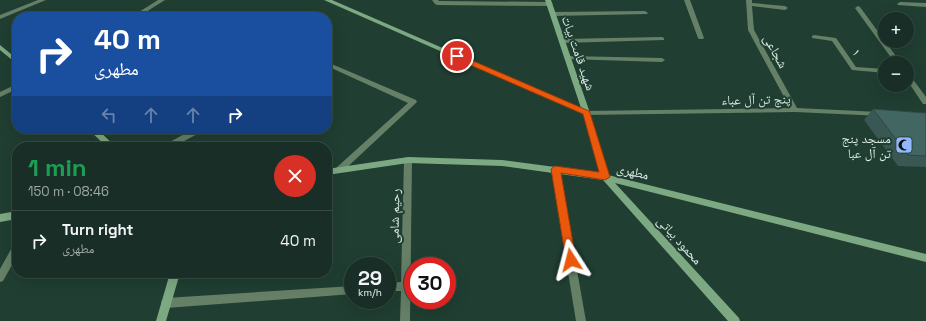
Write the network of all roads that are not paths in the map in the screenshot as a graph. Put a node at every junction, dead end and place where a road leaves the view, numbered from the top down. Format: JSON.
{"nodes":[{"id":1,"x":43,"y":0,"type":"edge"},
{"id":2,"x":162,"y":0,"type":"edge"},
{"id":3,"x":327,"y":0,"type":"edge"},
{"id":4,"x":435,"y":0,"type":"edge"},
{"id":5,"x":687,"y":0,"type":"edge"},
{"id":6,"x":549,"y":2,"type":"edge"},
{"id":7,"x":749,"y":2,"type":"edge"},
{"id":8,"x":900,"y":4,"type":"dead end"},
{"id":9,"x":926,"y":5,"type":"edge"},
{"id":10,"x":785,"y":8,"type":"dead end"},
{"id":11,"x":858,"y":8,"type":"dead end"},
{"id":12,"x":12,"y":12,"type":"edge"},
{"id":13,"x":13,"y":12,"type":"edge"},
{"id":14,"x":142,"y":12,"type":"edge"},
{"id":15,"x":553,"y":14,"type":"junction"},
{"id":16,"x":645,"y":14,"type":"dead end"},
{"id":17,"x":0,"y":17,"type":"edge"},
{"id":18,"x":814,"y":37,"type":"dead end"},
{"id":19,"x":701,"y":38,"type":"dead end"},
{"id":20,"x":662,"y":39,"type":"dead end"},
{"id":21,"x":562,"y":41,"type":"junction"},
{"id":22,"x":0,"y":47,"type":"edge"},
{"id":23,"x":893,"y":56,"type":"edge"},
{"id":24,"x":12,"y":58,"type":"edge"},
{"id":25,"x":568,"y":58,"type":"junction"},
{"id":26,"x":662,"y":60,"type":"dead end"},
{"id":27,"x":332,"y":66,"type":"edge"},
{"id":28,"x":878,"y":71,"type":"edge"},
{"id":29,"x":914,"y":85,"type":"edge"},
{"id":30,"x":12,"y":89,"type":"edge"},
{"id":31,"x":0,"y":95,"type":"edge"},
{"id":32,"x":926,"y":102,"type":"edge"},
{"id":33,"x":795,"y":110,"type":"junction"},
{"id":34,"x":586,"y":113,"type":"junction"},
{"id":35,"x":887,"y":114,"type":"edge"},
{"id":36,"x":98,"y":134,"type":"edge"},
{"id":37,"x":191,"y":134,"type":"edge"},
{"id":38,"x":106,"y":142,"type":"edge"},
{"id":39,"x":176,"y":142,"type":"edge"},
{"id":40,"x":408,"y":160,"type":"junction"},
{"id":41,"x":555,"y":169,"type":"junction"},
{"id":42,"x":340,"y":170,"type":"junction"},
{"id":43,"x":332,"y":171,"type":"edge"},
{"id":44,"x":605,"y":177,"type":"junction"},
{"id":45,"x":12,"y":216,"type":"edge"},
{"id":46,"x":0,"y":218,"type":"edge"},
{"id":47,"x":12,"y":256,"type":"edge"},
{"id":48,"x":406,"y":257,"type":"edge"},
{"id":49,"x":926,"y":258,"type":"edge"},
{"id":50,"x":0,"y":278,"type":"edge"},
{"id":51,"x":174,"y":278,"type":"edge"},
{"id":52,"x":344,"y":291,"type":"edge"},
{"id":53,"x":166,"y":304,"type":"junction"},
{"id":54,"x":405,"y":309,"type":"edge"},
{"id":55,"x":161,"y":321,"type":"edge"},
{"id":56,"x":405,"y":321,"type":"edge"},
{"id":57,"x":581,"y":321,"type":"edge"},
{"id":58,"x":735,"y":321,"type":"edge"}],
"edges":[{"from":1,"to":13,"type":"street"},
{"from":2,"to":14,"type":"street"},
{"from":3,"to":34,"type":"main road"},
{"from":4,"to":6,"type":"street"},
{"from":5,"to":19,"type":"street"},
{"from":6,"to":15,"type":"main road","name":"شهید قامت بیات"},
{"from":7,"to":10,"type":"street"},
{"from":7,"to":33,"type":"street","name":"شجاعی"},
{"from":8,"to":9,"type":"street"},
{"from":11,"to":23,"type":"street"},
{"from":12,"to":17,"type":"street"},
{"from":15,"to":16,"type":"street"},
{"from":15,"to":21,"type":"main road","name":"شهید قامت بیات"},
{"from":18,"to":28,"type":"street","name":"۱"},
{"from":20,"to":21,"type":"street"},
{"from":21,"to":25,"type":"main road","name":"شهید قامت بیات"},
{"from":22,"to":24,"type":"main road"},
{"from":25,"to":26,"type":"street"},
{"from":25,"to":34,"type":"main road","name":"شهید قامت بیات"},
{"from":27,"to":42,"type":"street"},
{"from":29,"to":32,"type":"street"},
{"from":30,"to":31,"type":"street"},
{"from":33,"to":34,"type":"street","name":"پنج تن آل عباء"},
{"from":33,"to":35,"type":"street","name":"پنج تن آل عباء"},
{"from":34,"to":44,"type":"main road","name":"شهید قامت بیات"},
{"from":36,"to":38,"type":"main road"},
{"from":37,"to":39,"type":"street"},
{"from":40,"to":41,"type":"main road","name":"مطهری"},
{"from":40,"to":42,"type":"main road","name":"مطهری"},
{"from":40,"to":48,"type":"street","name":"رحیم شامی"},
{"from":41,"to":44,"type":"main road","name":"مطهری"},
{"from":41,"to":57,"type":"street"},
{"from":42,"to":43,"type":"main road","name":"مطهری"},
{"from":44,"to":49,"type":"main road","name":"مطهری"},
{"from":44,"to":58,"type":"main road","name":"محمود بیاتی"},
{"from":45,"to":46,"type":"main road"},
{"from":47,"to":50,"type":"street"},
{"from":51,"to":53,"type":"main road"},
{"from":52,"to":53,"type":"street"},
{"from":53,"to":55,"type":"main road"},
{"from":54,"to":56,"type":"street","name":"رحیم شامی"}]}
